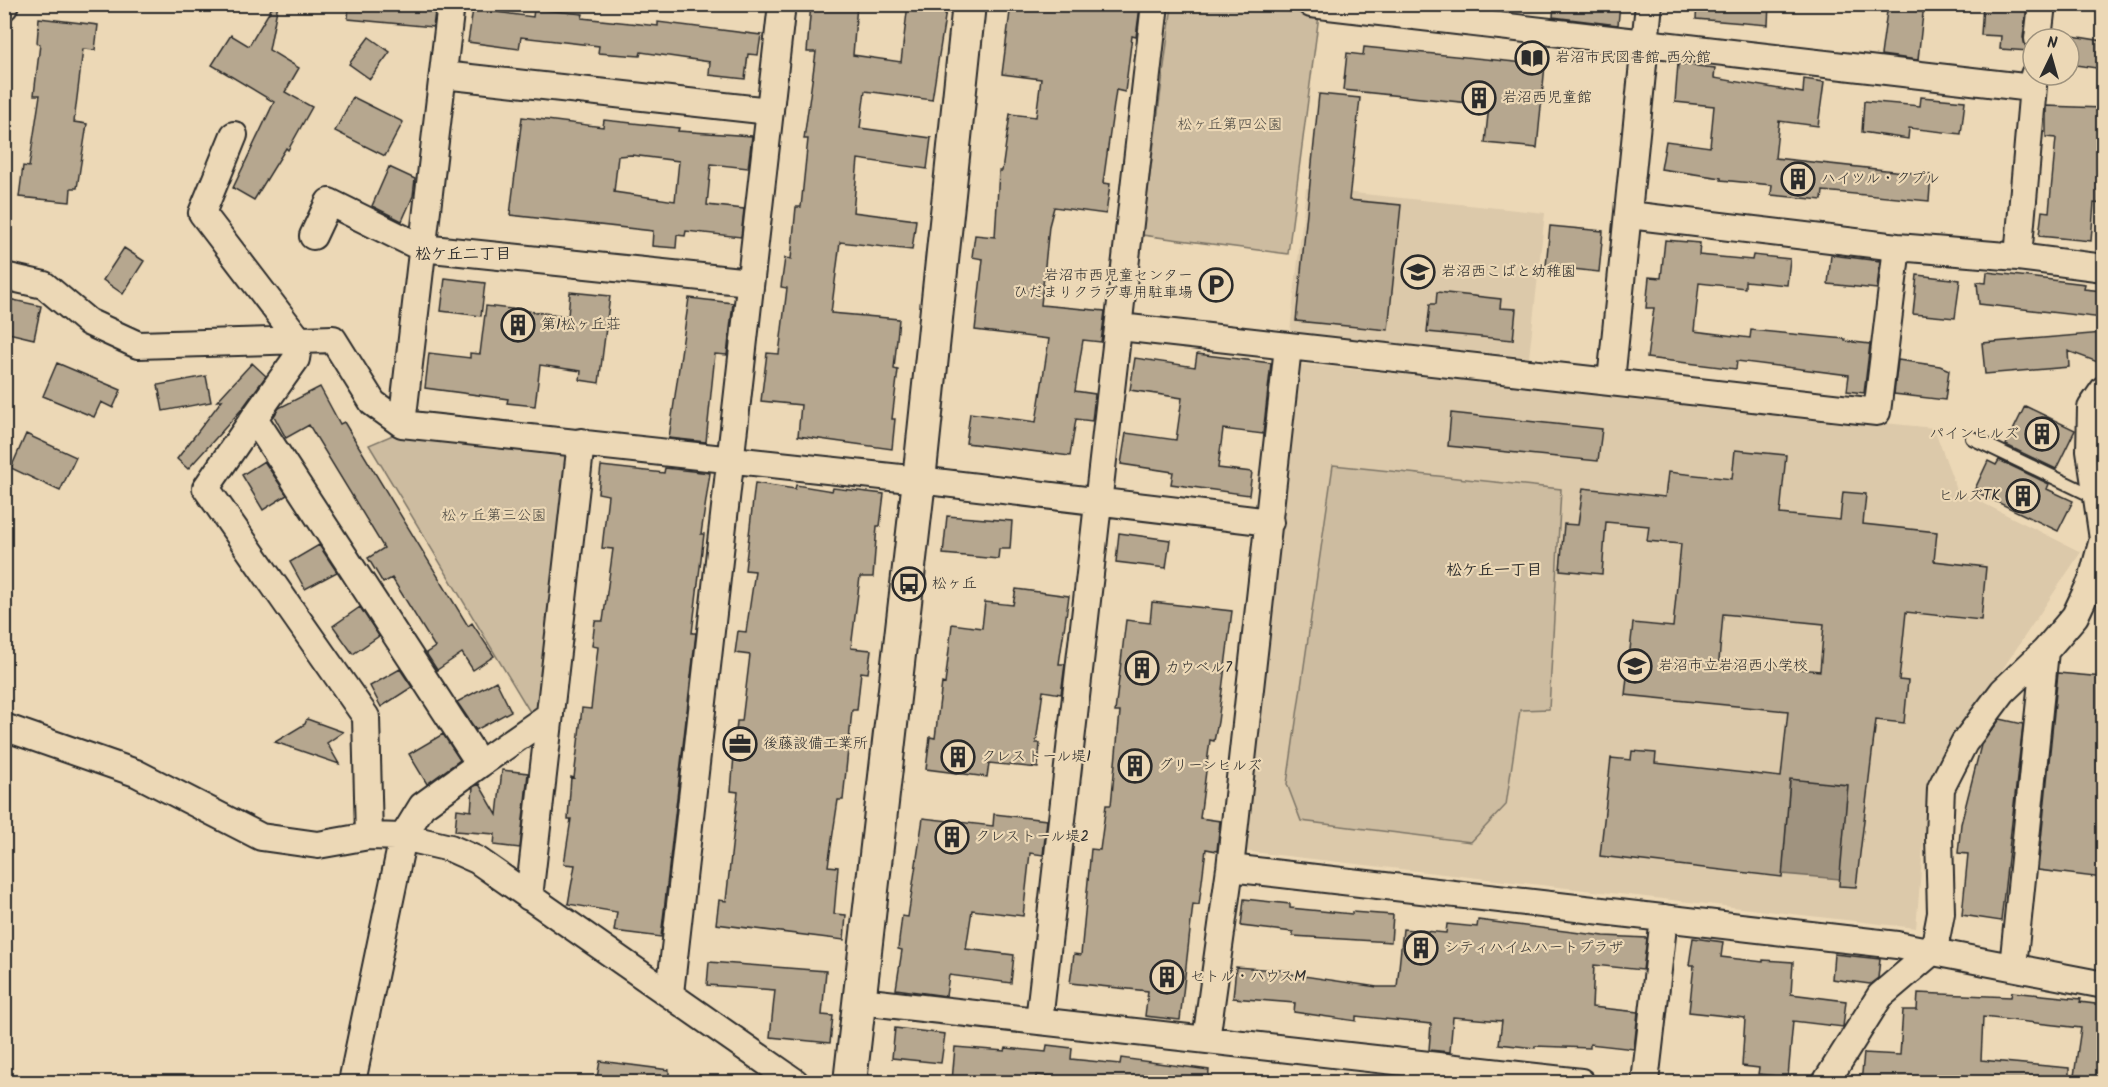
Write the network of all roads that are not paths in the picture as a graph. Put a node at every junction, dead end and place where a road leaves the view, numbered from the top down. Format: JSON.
{"nodes":[{"id":1,"x":451,"y":4,"type":"edge"},
{"id":2,"x":782,"y":4,"type":"edge"},
{"id":3,"x":969,"y":4,"type":"edge"},
{"id":4,"x":1155,"y":4,"type":"edge"},
{"id":5,"x":1311,"y":4,"type":"edge"},
{"id":6,"x":1650,"y":4,"type":"edge"},
{"id":7,"x":2042,"y":4,"type":"edge"},
{"id":8,"x":2039,"y":27,"type":"edge"},
{"id":9,"x":1645,"y":43,"type":"junction"},
{"id":10,"x":442,"y":75,"type":"junction"},
{"id":11,"x":2021,"y":80,"type":"edge"},
{"id":12,"x":2032,"y":87,"type":"edge"},
{"id":13,"x":770,"y":111,"type":"junction"},
{"id":14,"x":234,"y":135,"type":"dead end"},
{"id":15,"x":1629,"y":215,"type":"junction"},
{"id":16,"x":313,"y":236,"type":"dead end"},
{"id":17,"x":1898,"y":247,"type":"junction"},
{"id":18,"x":422,"y":248,"type":"junction"},
{"id":19,"x":2018,"y":257,"type":"junction"},
{"id":20,"x":2103,"y":268,"type":"edge"},
{"id":21,"x":4,"y":276,"type":"edge"},
{"id":22,"x":750,"y":282,"type":"junction"},
{"id":23,"x":1120,"y":327,"type":"junction"},
{"id":24,"x":299,"y":340,"type":"junction"},
{"id":25,"x":1288,"y":346,"type":"junction"},
{"id":26,"x":1611,"y":381,"type":"junction"},
{"id":27,"x":2099,"y":404,"type":"edge"},
{"id":28,"x":254,"y":418,"type":"junction"},
{"id":29,"x":402,"y":424,"type":"junction"},
{"id":30,"x":1972,"y":438,"type":"dead end"},
{"id":31,"x":581,"y":442,"type":"junction"},
{"id":32,"x":730,"y":460,"type":"junction"},
{"id":33,"x":919,"y":480,"type":"junction"},
{"id":34,"x":2098,"y":498,"type":"junction"},
{"id":35,"x":1099,"y":502,"type":"junction"},
{"id":36,"x":1270,"y":522,"type":"junction"},
{"id":37,"x":2045,"y":651,"type":"junction"},
{"id":38,"x":550,"y":715,"type":"junction"},
{"id":39,"x":4,"y":727,"type":"edge"},
{"id":40,"x":480,"y":764,"type":"junction"},
{"id":41,"x":369,"y":837,"type":"junction"},
{"id":42,"x":403,"y":837,"type":"junction"},
{"id":43,"x":1230,"y":868,"type":"junction"},
{"id":44,"x":529,"y":897,"type":"junction"},
{"id":45,"x":1664,"y":918,"type":"junction"},
{"id":46,"x":1934,"y":950,"type":"junction"},
{"id":47,"x":2013,"y":967,"type":"junction"},
{"id":48,"x":2103,"y":985,"type":"edge"},
{"id":49,"x":669,"y":993,"type":"junction"},
{"id":50,"x":860,"y":1002,"type":"junction"},
{"id":51,"x":1039,"y":1021,"type":"junction"},
{"id":52,"x":1206,"y":1040,"type":"junction"},
{"id":53,"x":1575,"y":1082,"type":"edge"},
{"id":54,"x":352,"y":1083,"type":"edge"},
{"id":55,"x":795,"y":1083,"type":"edge"},
{"id":56,"x":850,"y":1083,"type":"edge"},
{"id":57,"x":1581,"y":1083,"type":"edge"},
{"id":58,"x":1645,"y":1083,"type":"edge"},
{"id":59,"x":1826,"y":1083,"type":"edge"}],
"edges":[{"from":1,"to":10,"type":"street"},
{"from":2,"to":13,"type":"street"},
{"from":3,"to":33,"type":"street"},
{"from":4,"to":23,"type":"street"},
{"from":5,"to":9,"type":"street"},
{"from":6,"to":9,"type":"street"},
{"from":7,"to":8,"type":"street"},
{"from":9,"to":11,"type":"street"},
{"from":9,"to":15,"type":"street"},
{"from":10,"to":13,"type":"street"},
{"from":10,"to":18,"type":"street"},
{"from":12,"to":19,"type":"street"},
{"from":13,"to":22,"type":"street"},
{"from":14,"to":24,"type":"street"},
{"from":15,"to":17,"type":"street"},
{"from":15,"to":26,"type":"street"},
{"from":16,"to":18,"type":"street"},
{"from":17,"to":19,"type":"street"},
{"from":17,"to":26,"type":"street"},
{"from":18,"to":22,"type":"street"},
{"from":18,"to":29,"type":"street"},
{"from":19,"to":20,"type":"street"},
{"from":21,"to":24,"type":"street"},
{"from":22,"to":32,"type":"street"},
{"from":23,"to":25,"type":"street"},
{"from":23,"to":35,"type":"street"},
{"from":24,"to":28,"type":"street"},
{"from":24,"to":29,"type":"street"},
{"from":25,"to":26,"type":"street"},
{"from":25,"to":36,"type":"street"},
{"from":27,"to":34,"type":"street"},
{"from":28,"to":40,"type":"street"},
{"from":28,"to":41,"type":"street"},
{"from":29,"to":31,"type":"street"},
{"from":30,"to":34,"type":"lane"},
{"from":31,"to":32,"type":"street"},
{"from":31,"to":38,"type":"street"},
{"from":32,"to":33,"type":"street"},
{"from":32,"to":49,"type":"street"},
{"from":33,"to":35,"type":"street"},
{"from":33,"to":50,"type":"street"},
{"from":34,"to":37,"type":"street"},
{"from":35,"to":36,"type":"street"},
{"from":35,"to":51,"type":"street"},
{"from":36,"to":43,"type":"street"},
{"from":37,"to":46,"type":"street"},
{"from":37,"to":47,"type":"street"},
{"from":38,"to":40,"type":"street"},
{"from":38,"to":44,"type":"street"},
{"from":39,"to":41,"type":"street"},
{"from":40,"to":42,"type":"street"},
{"from":41,"to":42,"type":"street"},
{"from":42,"to":44,"type":"street"},
{"from":42,"to":54,"type":"street"},
{"from":43,"to":45,"type":"street"},
{"from":43,"to":52,"type":"street"},
{"from":44,"to":49,"type":"street"},
{"from":45,"to":46,"type":"street"},
{"from":45,"to":58,"type":"street"},
{"from":46,"to":47,"type":"street"},
{"from":46,"to":59,"type":"street"},
{"from":47,"to":48,"type":"street"},
{"from":49,"to":55,"type":"street"},
{"from":50,"to":51,"type":"street"},
{"from":50,"to":56,"type":"street"},
{"from":51,"to":52,"type":"street"},
{"from":52,"to":53,"type":"street"},
{"from":53,"to":57,"type":"street"}]}
